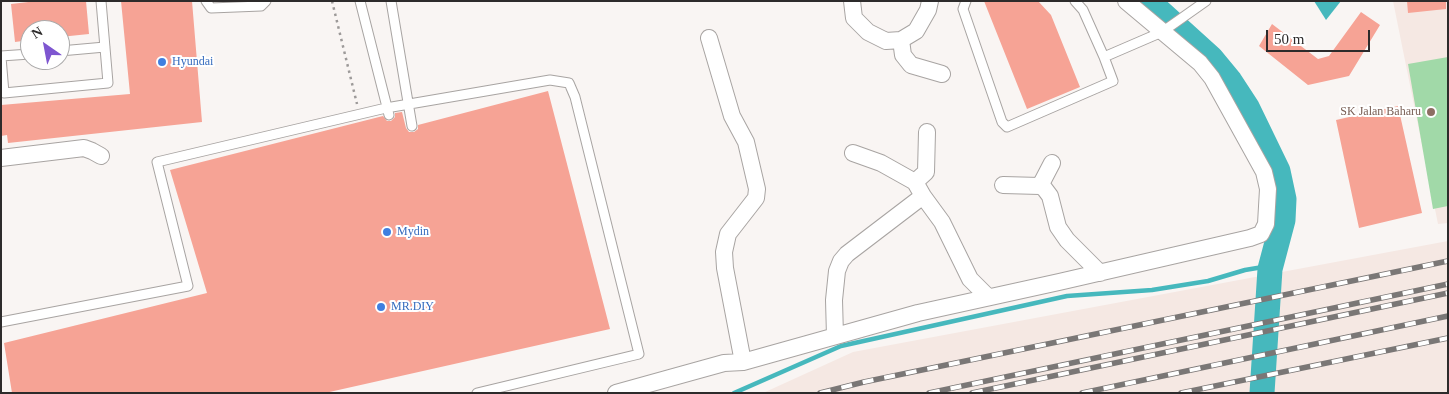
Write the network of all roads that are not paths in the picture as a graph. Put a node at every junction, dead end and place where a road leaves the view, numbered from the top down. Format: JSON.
{"nodes":[{"id":1,"x":101,"y":1,"type":"edge"},
{"id":2,"x":206,"y":1,"type":"edge"},
{"id":3,"x":266,"y":1,"type":"edge"},
{"id":4,"x":360,"y":1,"type":"edge"},
{"id":5,"x":391,"y":1,"type":"edge"},
{"id":6,"x":852,"y":1,"type":"edge"},
{"id":7,"x":930,"y":1,"type":"edge"},
{"id":8,"x":966,"y":1,"type":"edge"},
{"id":9,"x":1075,"y":1,"type":"edge"},
{"id":10,"x":1126,"y":1,"type":"edge"},
{"id":11,"x":1206,"y":1,"type":"edge"},
{"id":12,"x":1162,"y":32,"type":"junction"},
{"id":13,"x":709,"y":38,"type":"dead end"},
{"id":14,"x":901,"y":40,"type":"junction"},
{"id":15,"x":105,"y":47,"type":"junction"},
{"id":16,"x":70,"y":50,"type":"edge"},
{"id":17,"x":20,"y":55,"type":"edge"},
{"id":18,"x":1,"y":57,"type":"edge"},
{"id":19,"x":1104,"y":57,"type":"junction"},
{"id":20,"x":942,"y":74,"type":"dead end"},
{"id":21,"x":407,"y":105,"type":"junction"},
{"id":22,"x":388,"y":111,"type":"junction"},
{"id":23,"x":412,"y":126,"type":"dead end"},
{"id":24,"x":927,"y":132,"type":"dead end"},
{"id":25,"x":853,"y":153,"type":"dead end"},
{"id":26,"x":101,"y":156,"type":"dead end"},
{"id":27,"x":1,"y":158,"type":"edge"},
{"id":28,"x":1052,"y":163,"type":"dead end"},
{"id":29,"x":1002,"y":185,"type":"dead end"},
{"id":30,"x":1040,"y":186,"type":"junction"},
{"id":31,"x":919,"y":189,"type":"junction"},
{"id":32,"x":1100,"y":273,"type":"junction"},
{"id":33,"x":988,"y":297,"type":"junction"},
{"id":34,"x":1,"y":322,"type":"edge"},
{"id":35,"x":835,"y":336,"type":"junction"},
{"id":36,"x":743,"y":362,"type":"junction"},
{"id":37,"x":477,"y":393,"type":"edge"},
{"id":38,"x":616,"y":393,"type":"edge"}],
"edges":[{"from":1,"to":15,"type":"lane"},
{"from":2,"to":3,"type":"lane"},
{"from":4,"to":22,"type":"lane"},
{"from":5,"to":21,"type":"lane"},
{"from":6,"to":14,"type":"street"},
{"from":7,"to":14,"type":"street"},
{"from":8,"to":19,"type":"lane"},
{"from":9,"to":19,"type":"lane"},
{"from":10,"to":12,"type":"street"},
{"from":11,"to":12,"type":"lane"},
{"from":12,"to":19,"type":"lane"},
{"from":12,"to":32,"type":"street"},
{"from":13,"to":36,"type":"street"},
{"from":14,"to":20,"type":"street"},
{"from":15,"to":16,"type":"lane"},
{"from":15,"to":18,"type":"lane"},
{"from":17,"to":18,"type":"lane"},
{"from":21,"to":22,"type":"lane"},
{"from":21,"to":23,"type":"lane"},
{"from":21,"to":37,"type":"lane"},
{"from":22,"to":34,"type":"lane"},
{"from":24,"to":31,"type":"street"},
{"from":25,"to":31,"type":"street"},
{"from":26,"to":27,"type":"street"},
{"from":28,"to":30,"type":"street"},
{"from":29,"to":30,"type":"street"},
{"from":30,"to":32,"type":"street"},
{"from":31,"to":33,"type":"street"},
{"from":31,"to":35,"type":"street"},
{"from":32,"to":33,"type":"street"},
{"from":33,"to":35,"type":"street"},
{"from":35,"to":36,"type":"street"},
{"from":36,"to":38,"type":"street"}]}
